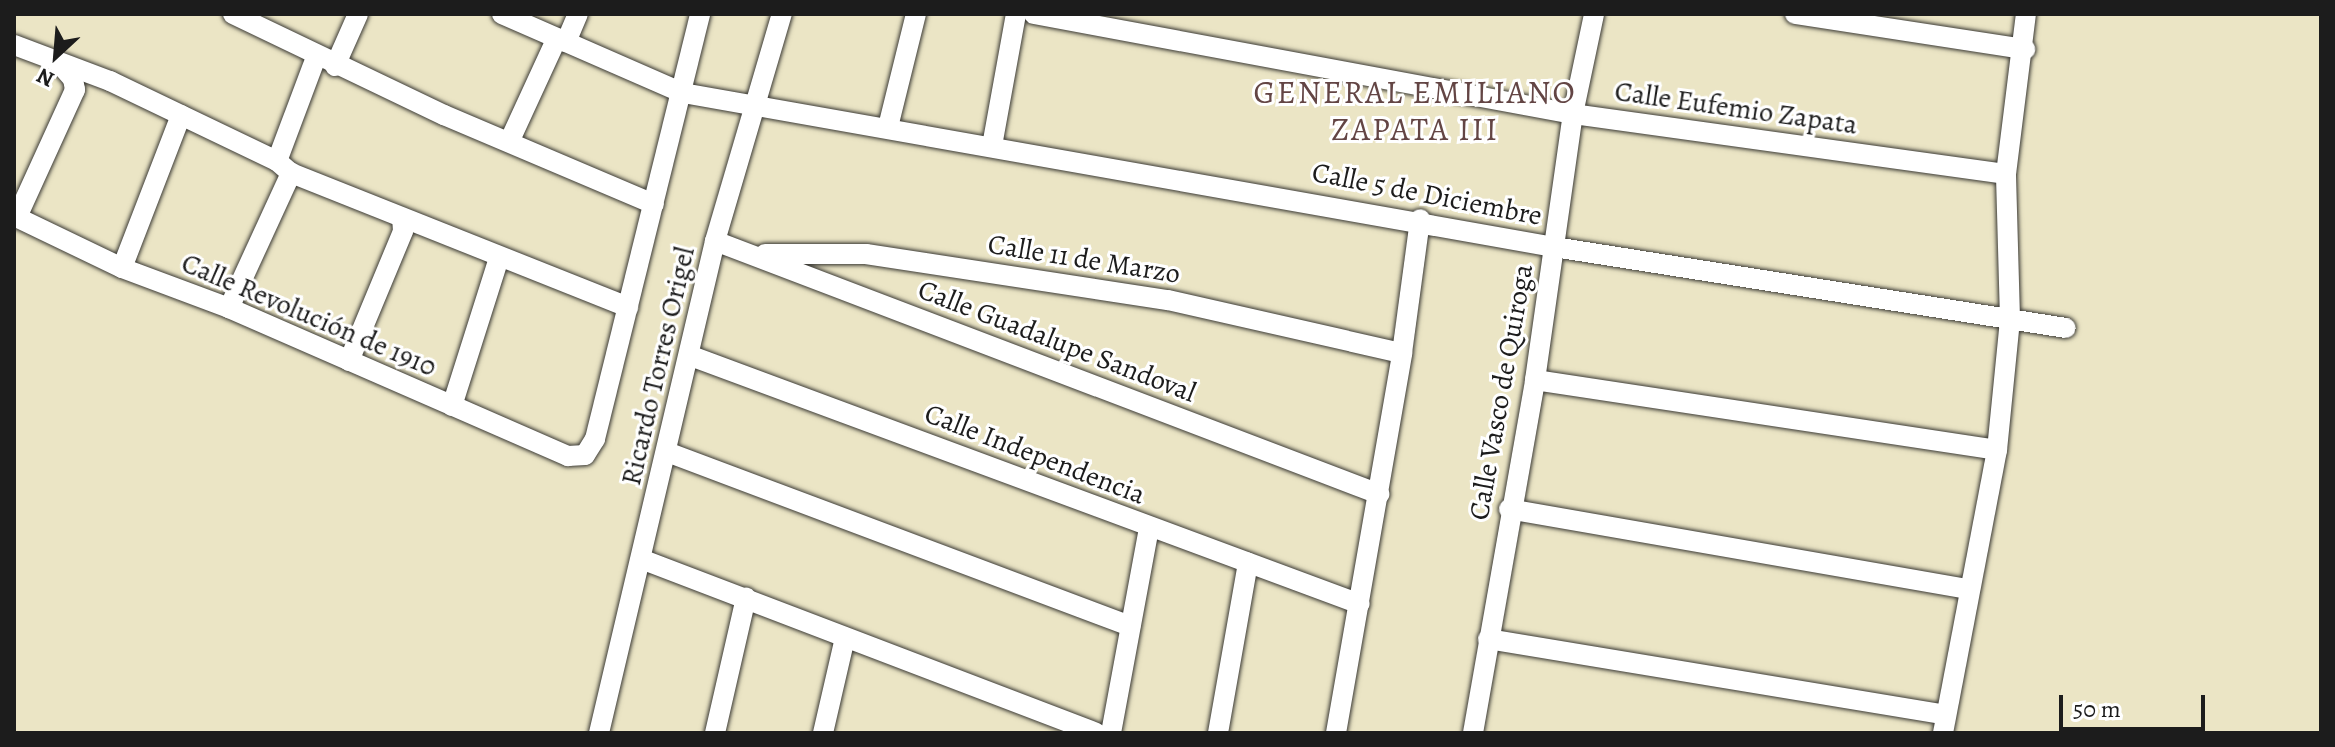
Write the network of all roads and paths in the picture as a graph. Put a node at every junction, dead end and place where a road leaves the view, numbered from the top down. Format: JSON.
{"nodes":[{"id":1,"x":233,"y":14,"type":"edge"},
{"id":2,"x":358,"y":14,"type":"edge"},
{"id":3,"x":502,"y":14,"type":"edge"},
{"id":4,"x":578,"y":14,"type":"edge"},
{"id":5,"x":700,"y":14,"type":"edge"},
{"id":6,"x":782,"y":14,"type":"edge"},
{"id":7,"x":916,"y":14,"type":"edge"},
{"id":8,"x":1016,"y":14,"type":"edge"},
{"id":9,"x":1034,"y":14,"type":"edge"},
{"id":10,"x":1594,"y":14,"type":"edge"},
{"id":11,"x":1795,"y":14,"type":"edge"},
{"id":12,"x":2026,"y":14,"type":"edge"},
{"id":13,"x":561,"y":40,"type":"junction"},
{"id":14,"x":14,"y":45,"type":"edge"},
{"id":15,"x":2025,"y":49,"type":"junction"},
{"id":16,"x":56,"y":60,"type":"junction"},
{"id":17,"x":325,"y":62,"type":"junction"},
{"id":18,"x":683,"y":93,"type":"junction"},
{"id":19,"x":758,"y":107,"type":"junction"},
{"id":20,"x":1573,"y":114,"type":"junction"},
{"id":21,"x":181,"y":115,"type":"junction"},
{"id":22,"x":888,"y":127,"type":"junction"},
{"id":23,"x":510,"y":140,"type":"junction"},
{"id":24,"x":992,"y":146,"type":"junction"},
{"id":25,"x":284,"y":167,"type":"junction"},
{"id":26,"x":2006,"y":174,"type":"junction"},
{"id":27,"x":654,"y":204,"type":"junction"},
{"id":28,"x":16,"y":216,"type":"edge"},
{"id":29,"x":402,"y":218,"type":"junction"},
{"id":30,"x":1420,"y":219,"type":"junction"},
{"id":31,"x":715,"y":241,"type":"junction"},
{"id":32,"x":1554,"y":247,"type":"junction"},
{"id":33,"x":753,"y":254,"type":"junction"},
{"id":34,"x":499,"y":258,"type":"junction"},
{"id":35,"x":122,"y":268,"type":"junction"},
{"id":36,"x":628,"y":307,"type":"junction"},
{"id":37,"x":229,"y":308,"type":"junction"},
{"id":38,"x":2010,"y":319,"type":"junction"},
{"id":39,"x":2066,"y":328,"type":"dead end"},
{"id":40,"x":1402,"y":353,"type":"junction"},
{"id":41,"x":691,"y":356,"type":"junction"},
{"id":42,"x":349,"y":361,"type":"junction"},
{"id":43,"x":1535,"y":380,"type":"junction"},
{"id":44,"x":452,"y":406,"type":"junction"},
{"id":45,"x":1997,"y":450,"type":"junction"},
{"id":46,"x":667,"y":452,"type":"junction"},
{"id":47,"x":1379,"y":494,"type":"junction"},
{"id":48,"x":1509,"y":509,"type":"junction"},
{"id":49,"x":1149,"y":527,"type":"junction"},
{"id":50,"x":641,"y":559,"type":"junction"},
{"id":51,"x":1248,"y":563,"type":"junction"},
{"id":52,"x":1969,"y":589,"type":"junction"},
{"id":53,"x":746,"y":598,"type":"junction"},
{"id":54,"x":1360,"y":604,"type":"junction"},
{"id":55,"x":1130,"y":626,"type":"junction"},
{"id":56,"x":845,"y":638,"type":"junction"},
{"id":57,"x":1488,"y":639,"type":"junction"},
{"id":58,"x":1944,"y":724,"type":"edge"},
{"id":59,"x":599,"y":733,"type":"edge"},
{"id":60,"x":715,"y":733,"type":"edge"},
{"id":61,"x":823,"y":733,"type":"edge"},
{"id":62,"x":1096,"y":733,"type":"edge"},
{"id":63,"x":1111,"y":733,"type":"edge"},
{"id":64,"x":1218,"y":733,"type":"edge"},
{"id":65,"x":1336,"y":733,"type":"edge"},
{"id":66,"x":1473,"y":733,"type":"edge"}],
"edges":[{"from":1,"to":17,"type":"street"},
{"from":2,"to":17,"type":"street"},
{"from":3,"to":13,"type":"street","name":"Calle 5 de Diciembre"},
{"from":4,"to":13,"type":"street"},
{"from":5,"to":18,"type":"street"},
{"from":6,"to":19,"type":"street","name":"Ricardo Torres Origel"},
{"from":7,"to":22,"type":"street"},
{"from":8,"to":24,"type":"street"},
{"from":9,"to":20,"type":"street","name":"Calle Eufemio Zapata"},
{"from":10,"to":20,"type":"street","name":"Calle Vasco de Quiroga"},
{"from":11,"to":15,"type":"street"},
{"from":12,"to":15,"type":"street"},
{"from":13,"to":18,"type":"street","name":"Calle 5 de Diciembre"},
{"from":13,"to":23,"type":"street"},
{"from":14,"to":16,"type":"street"},
{"from":15,"to":26,"type":"street"},
{"from":16,"to":21,"type":"street"},
{"from":16,"to":28,"type":"street"},
{"from":17,"to":23,"type":"street"},
{"from":17,"to":25,"type":"street"},
{"from":18,"to":19,"type":"street","name":"Calle 5 de Diciembre"},
{"from":18,"to":27,"type":"street"},
{"from":19,"to":22,"type":"street","name":"Calle 5 de Diciembre"},
{"from":19,"to":31,"type":"street","name":"Ricardo Torres Origel"},
{"from":20,"to":26,"type":"street","name":"Calle Eufemio Zapata"},
{"from":20,"to":32,"type":"street","name":"Calle Vasco de Quiroga"},
{"from":21,"to":25,"type":"street"},
{"from":21,"to":35,"type":"street"},
{"from":22,"to":24,"type":"street","name":"Calle 5 de Diciembre"},
{"from":23,"to":27,"type":"street"},
{"from":24,"to":30,"type":"street","name":"Calle 5 de Diciembre"},
{"from":25,"to":29,"type":"street"},
{"from":25,"to":37,"type":"street"},
{"from":26,"to":38,"type":"street"},
{"from":27,"to":36,"type":"street"},
{"from":28,"to":35,"type":"street","name":"Calle Revolución de 1910"},
{"from":29,"to":34,"type":"street"},
{"from":29,"to":42,"type":"street"},
{"from":30,"to":32,"type":"street","name":"Calle 5 de Diciembre"},
{"from":30,"to":40,"type":"street"},
{"from":31,"to":33,"type":"street","name":"Calle Guadalupe Sandoval"},
{"from":31,"to":41,"type":"street","name":"Ricardo Torres Origel"},
{"from":32,"to":38,"type":"street","name":"Calle 5 de Diciembre"},
{"from":32,"to":43,"type":"street","name":"Calle Vasco de Quiroga"},
{"from":33,"to":40,"type":"street","name":"Calle 11 de Marzo"},
{"from":33,"to":47,"type":"street","name":"Calle Guadalupe Sandoval"},
{"from":34,"to":36,"type":"street"},
{"from":34,"to":44,"type":"street"},
{"from":35,"to":37,"type":"street","name":"Calle Revolución de 1910"},
{"from":36,"to":44,"type":"street","name":"Calle Revolución de 1910"},
{"from":37,"to":42,"type":"street","name":"Calle Revolución de 1910"},
{"from":38,"to":39,"type":"street","name":"Calle 5 de Diciembre"},
{"from":38,"to":45,"type":"street"},
{"from":40,"to":47,"type":"street"},
{"from":41,"to":46,"type":"street","name":"Ricardo Torres Origel"},
{"from":41,"to":49,"type":"street","name":"Calle Independencia"},
{"from":42,"to":44,"type":"street","name":"Calle Revolución de 1910"},
{"from":43,"to":45,"type":"street"},
{"from":43,"to":48,"type":"street","name":"Calle Vasco de Quiroga"},
{"from":45,"to":52,"type":"street"},
{"from":46,"to":50,"type":"street","name":"Ricardo Torres Origel"},
{"from":46,"to":55,"type":"street"},
{"from":47,"to":54,"type":"street"},
{"from":48,"to":52,"type":"street"},
{"from":48,"to":57,"type":"street","name":"Calle Vasco de Quiroga"},
{"from":49,"to":51,"type":"street","name":"Calle Independencia"},
{"from":49,"to":55,"type":"street"},
{"from":50,"to":53,"type":"street"},
{"from":50,"to":59,"type":"street","name":"Ricardo Torres Origel"},
{"from":51,"to":54,"type":"street","name":"Calle Independencia"},
{"from":51,"to":64,"type":"street"},
{"from":52,"to":58,"type":"street"},
{"from":53,"to":56,"type":"street"},
{"from":53,"to":60,"type":"street"},
{"from":54,"to":65,"type":"street"},
{"from":55,"to":63,"type":"street"},
{"from":56,"to":61,"type":"street"},
{"from":56,"to":62,"type":"street"},
{"from":57,"to":58,"type":"street"},
{"from":57,"to":66,"type":"street","name":"Calle Vasco de Quiroga"}]}
